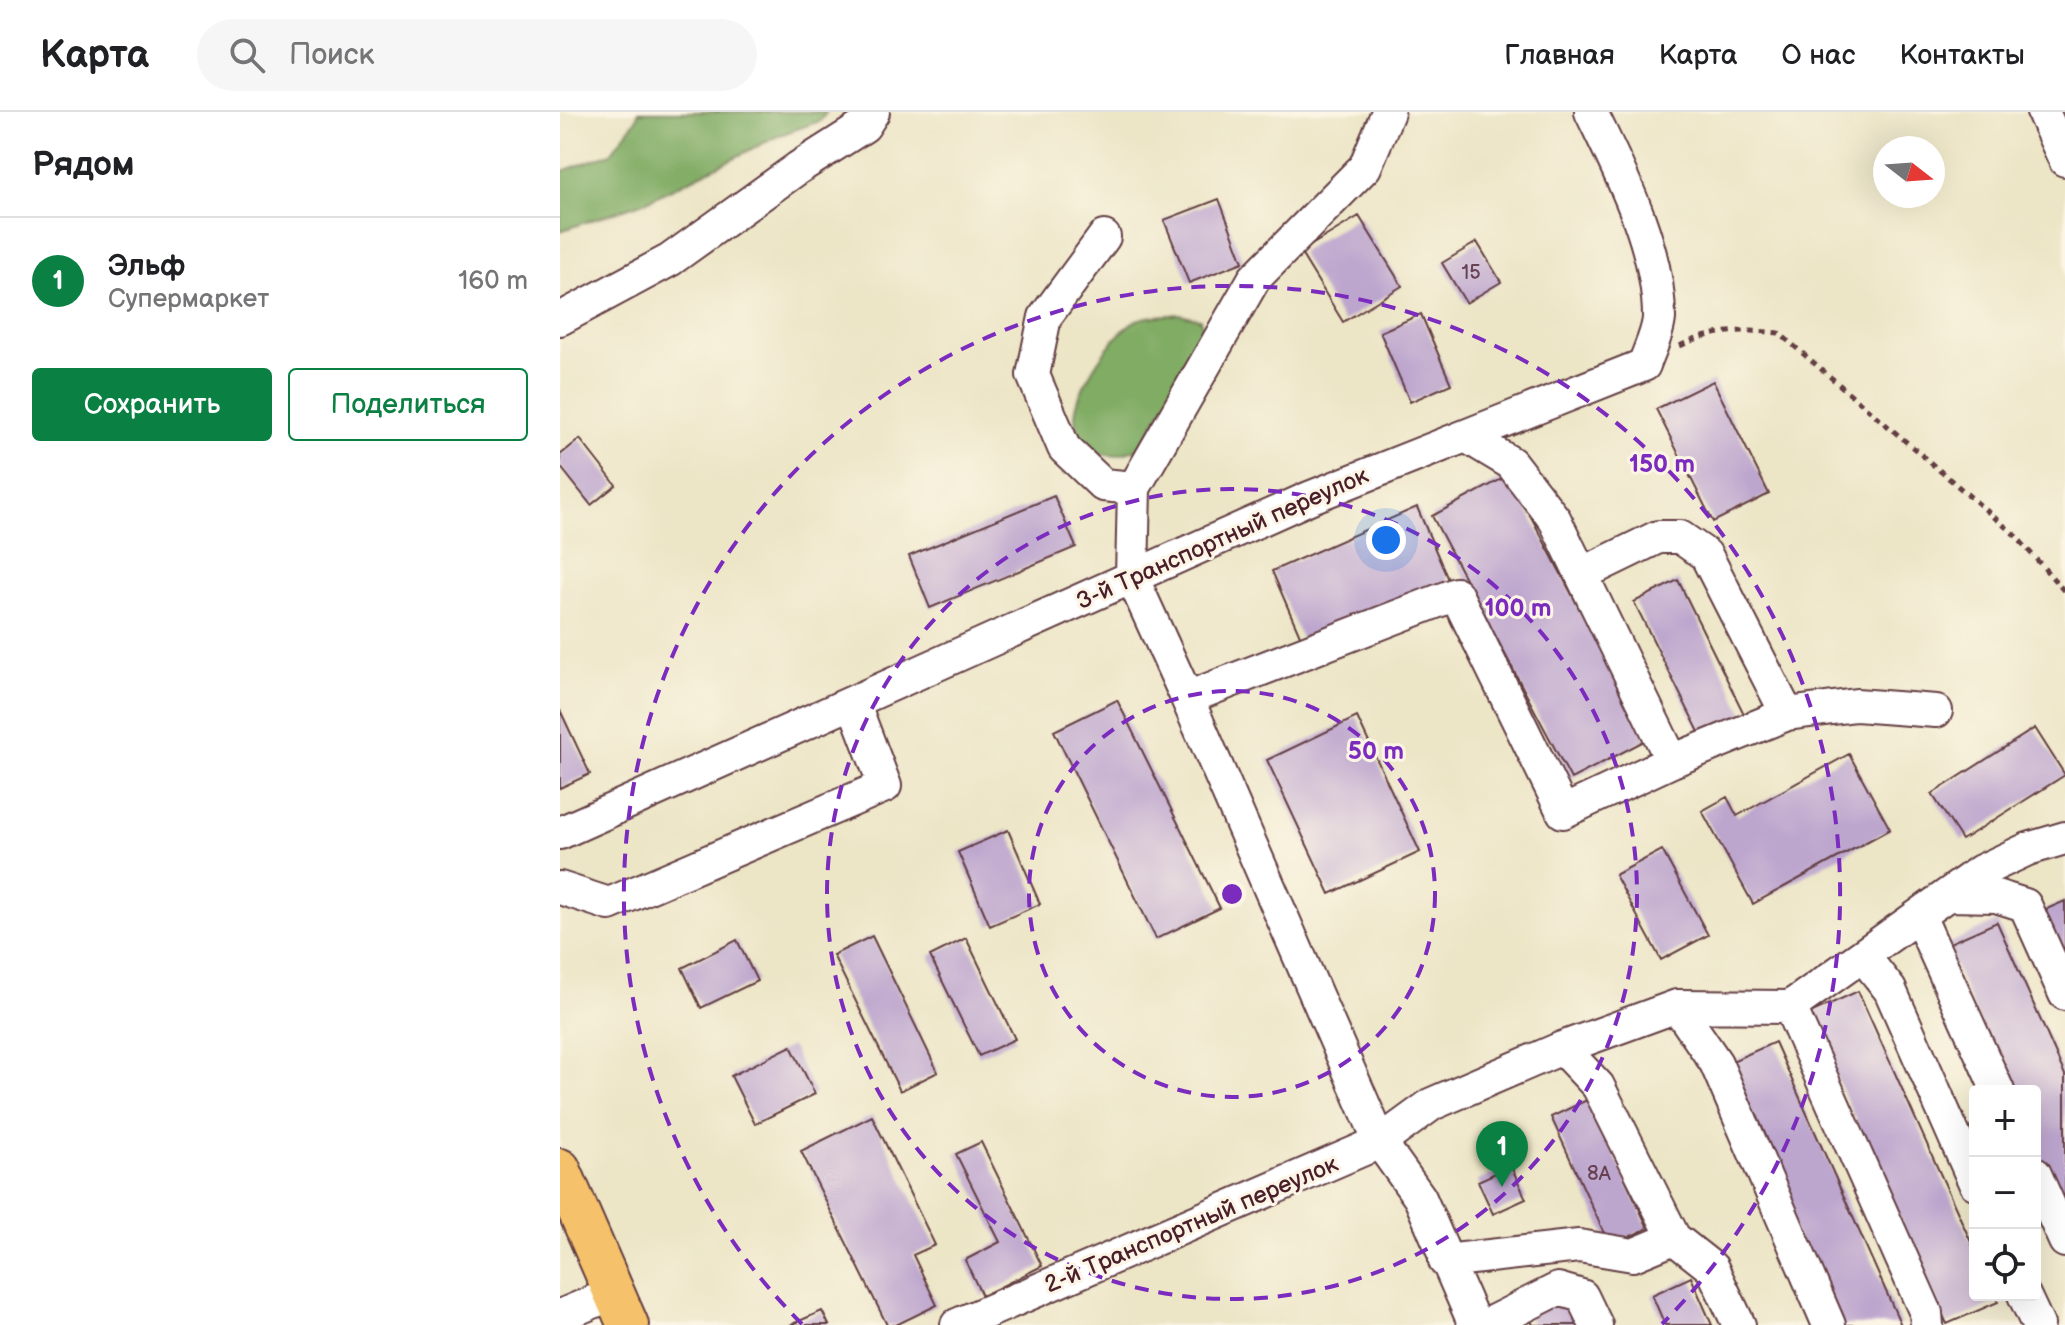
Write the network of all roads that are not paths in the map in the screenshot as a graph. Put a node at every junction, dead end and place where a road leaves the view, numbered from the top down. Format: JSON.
{"nodes":[{"id":1,"x":873,"y":112,"type":"edge"},
{"id":2,"x":1388,"y":112,"type":"edge"},
{"id":3,"x":1591,"y":112,"type":"edge"},
{"id":4,"x":2043,"y":112,"type":"edge"},
{"id":5,"x":2065,"y":160,"type":"edge"},
{"id":6,"x":1104,"y":237,"type":"dead end"},
{"id":7,"x":560,"y":319,"type":"edge"},
{"id":8,"x":1466,"y":436,"type":"junction"},
{"id":9,"x":1134,"y":488,"type":"junction"},
{"id":10,"x":1582,"y":574,"type":"junction"},
{"id":11,"x":1132,"y":577,"type":"junction"},
{"id":12,"x":1187,"y":698,"type":"junction"},
{"id":13,"x":853,"y":702,"type":"junction"},
{"id":14,"x":1936,"y":711,"type":"dead end"},
{"id":15,"x":1787,"y":714,"type":"junction"},
{"id":16,"x":1672,"y":761,"type":"junction"},
{"id":17,"x":560,"y":833,"type":"edge"},
{"id":18,"x":2065,"y":838,"type":"edge"},
{"id":19,"x":560,"y":888,"type":"edge"},
{"id":20,"x":1949,"y":895,"type":"junction"},
{"id":21,"x":1920,"y":918,"type":"junction"},
{"id":22,"x":1864,"y":957,"type":"junction"},
{"id":23,"x":2065,"y":994,"type":"edge"},
{"id":24,"x":1677,"y":1006,"type":"junction"},
{"id":25,"x":1790,"y":1007,"type":"junction"},
{"id":26,"x":1562,"y":1048,"type":"junction"},
{"id":27,"x":1995,"y":1085,"type":"edge"},
{"id":28,"x":1380,"y":1142,"type":"junction"},
{"id":29,"x":560,"y":1169,"type":"edge"},
{"id":30,"x":1969,"y":1169,"type":"edge"},
{"id":31,"x":2041,"y":1187,"type":"edge"},
{"id":32,"x":1674,"y":1238,"type":"junction"},
{"id":33,"x":2065,"y":1241,"type":"edge"},
{"id":34,"x":1445,"y":1261,"type":"junction"},
{"id":35,"x":2027,"y":1301,"type":"edge"},
{"id":36,"x":621,"y":1309,"type":"edge"},
{"id":37,"x":560,"y":1316,"type":"edge"},
{"id":38,"x":957,"y":1325,"type":"edge"},
{"id":39,"x":1475,"y":1325,"type":"edge"},
{"id":40,"x":1486,"y":1325,"type":"edge"},
{"id":41,"x":1596,"y":1325,"type":"edge"},
{"id":42,"x":1739,"y":1325,"type":"edge"},
{"id":43,"x":1829,"y":1325,"type":"edge"},
{"id":44,"x":1927,"y":1325,"type":"edge"},
{"id":45,"x":2038,"y":1325,"type":"edge"}],
"edges":[{"from":1,"to":7,"type":"street"},
{"from":2,"to":9,"type":"street"},
{"from":3,"to":8,"type":"street","name":"3-й Транспортный переулок"},
{"from":4,"to":5,"type":"street"},
{"from":6,"to":9,"type":"street"},
{"from":8,"to":10,"type":"street"},
{"from":8,"to":11,"type":"street","name":"3-й Транспортный переулок"},
{"from":9,"to":11,"type":"street"},
{"from":10,"to":15,"type":"street"},
{"from":10,"to":16,"type":"street"},
{"from":11,"to":12,"type":"street"},
{"from":11,"to":13,"type":"street","name":"3-й Транспортный переулок"},
{"from":12,"to":16,"type":"street"},
{"from":12,"to":28,"type":"street"},
{"from":13,"to":17,"type":"street","name":"3-й Транспортный переулок"},
{"from":13,"to":19,"type":"street"},
{"from":14,"to":15,"type":"street"},
{"from":15,"to":16,"type":"street"},
{"from":18,"to":20,"type":"street"},
{"from":20,"to":21,"type":"street"},
{"from":20,"to":23,"type":"street"},
{"from":21,"to":22,"type":"street"},
{"from":21,"to":27,"type":"street"},
{"from":22,"to":25,"type":"street"},
{"from":22,"to":30,"type":"street"},
{"from":24,"to":25,"type":"street"},
{"from":24,"to":26,"type":"street","name":"2-й Транспортный переулок"},
{"from":24,"to":43,"type":"street"},
{"from":25,"to":44,"type":"street"},
{"from":26,"to":28,"type":"street","name":"2-й Транспортный переулок"},
{"from":26,"to":32,"type":"street"},
{"from":28,"to":34,"type":"street"},
{"from":28,"to":38,"type":"street","name":"2-й Транспортный переулок"},
{"from":29,"to":36,"type":"main road"},
{"from":31,"to":33,"type":"street"},
{"from":32,"to":34,"type":"street"},
{"from":32,"to":42,"type":"street"},
{"from":34,"to":39,"type":"street"},
{"from":35,"to":45,"type":"street"},
{"from":36,"to":37,"type":"street"},
{"from":40,"to":41,"type":"street"}]}
